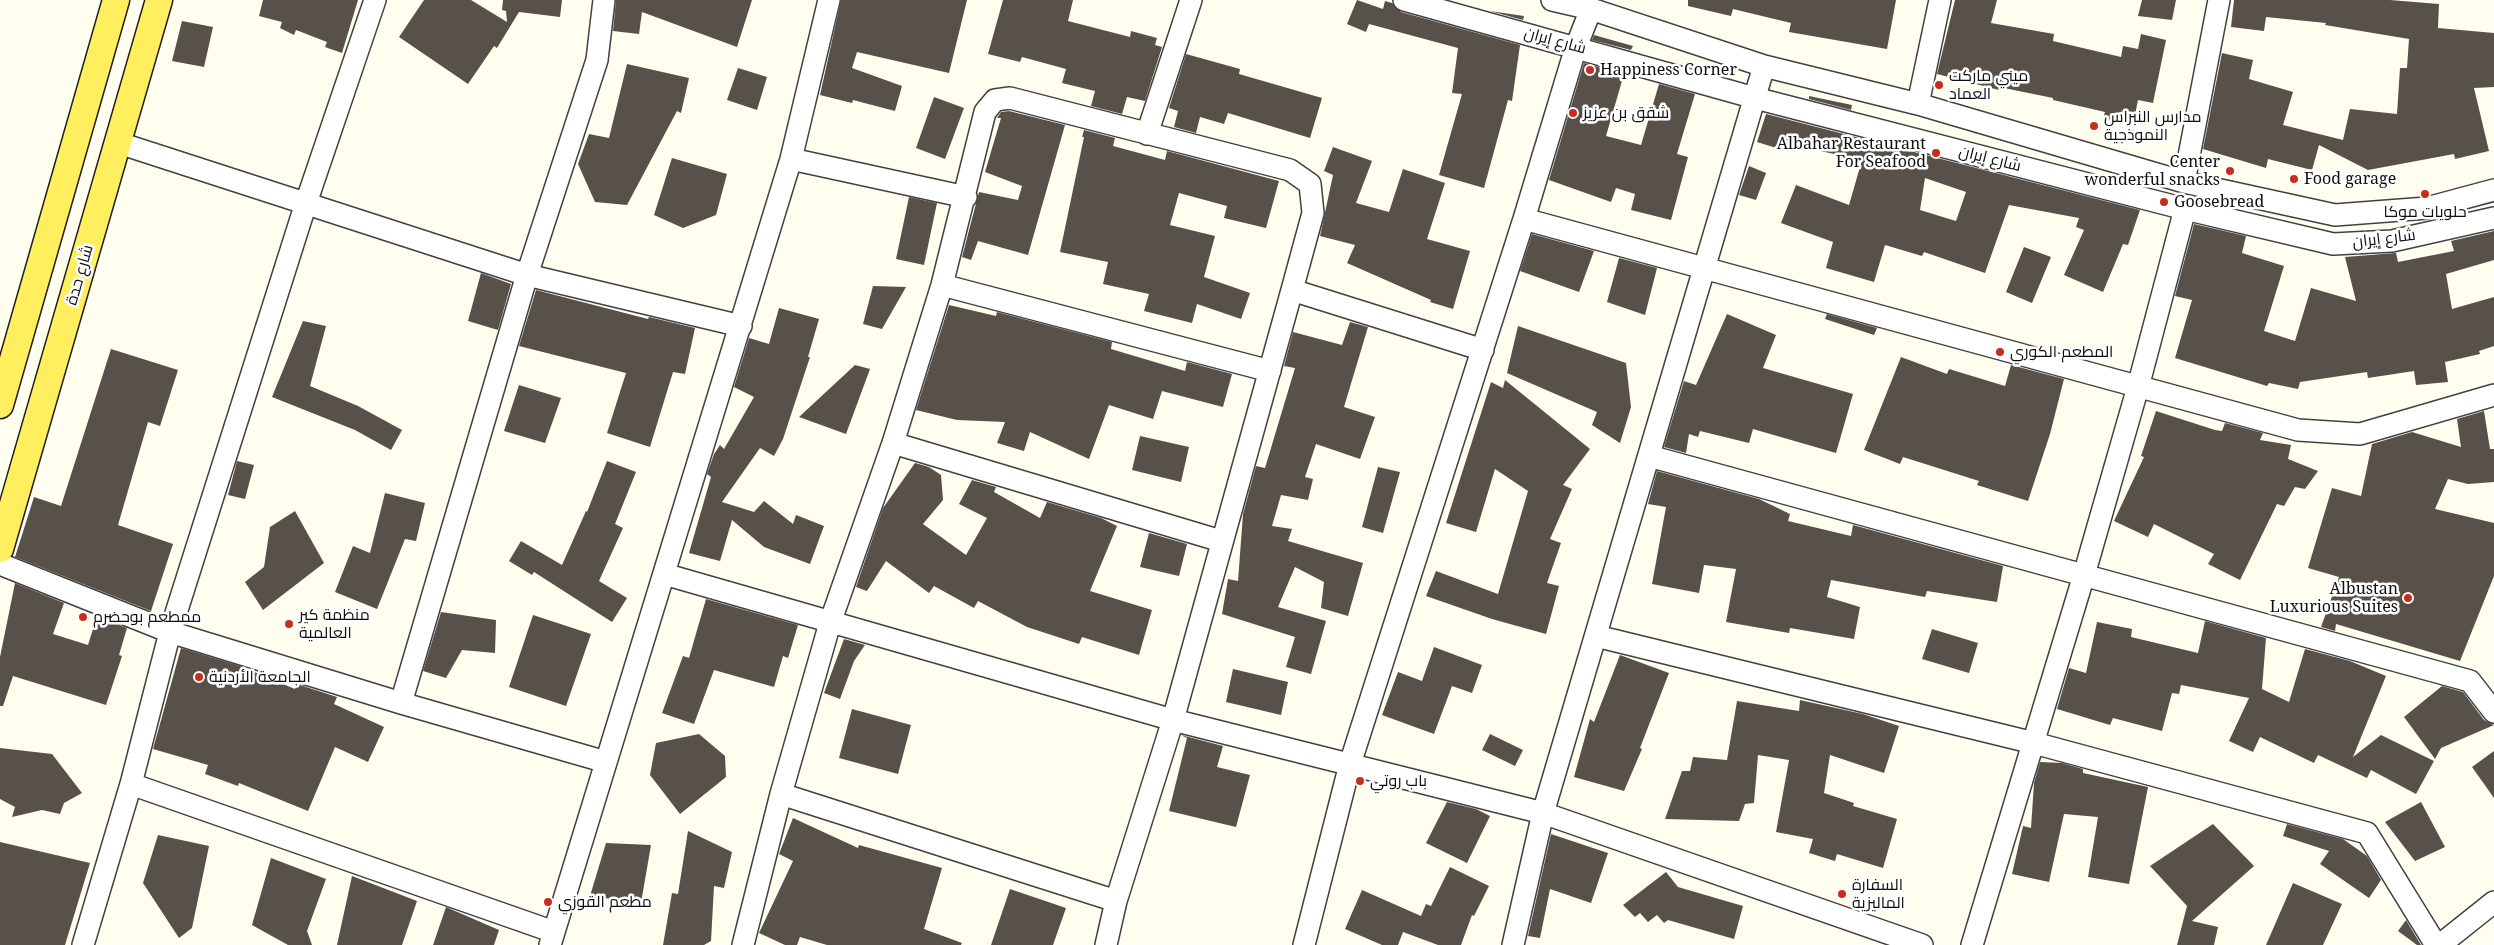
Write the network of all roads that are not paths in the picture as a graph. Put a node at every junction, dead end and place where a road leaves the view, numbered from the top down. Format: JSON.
{"nodes":[{"id":1,"x":116,"y":0,"type":"edge"},
{"id":2,"x":159,"y":0,"type":"edge"},
{"id":3,"x":375,"y":0,"type":"edge"},
{"id":4,"x":604,"y":0,"type":"edge"},
{"id":5,"x":829,"y":0,"type":"edge"},
{"id":6,"x":1190,"y":0,"type":"edge"},
{"id":7,"x":1404,"y":0,"type":"edge"},
{"id":8,"x":1552,"y":0,"type":"edge"},
{"id":9,"x":1940,"y":0,"type":"edge"},
{"id":10,"x":2220,"y":0,"type":"edge"},
{"id":11,"x":1591,"y":10,"type":"junction"},
{"id":12,"x":1576,"y":47,"type":"junction"},
{"id":13,"x":1764,"y":66,"type":"junction"},
{"id":14,"x":1755,"y":98,"type":"junction"},
{"id":15,"x":1918,"y":104,"type":"junction"},
{"id":16,"x":1147,"y":134,"type":"junction"},
{"id":17,"x":119,"y":143,"type":"junction"},
{"id":18,"x":791,"y":159,"type":"junction"},
{"id":19,"x":2184,"y":182,"type":"junction"},
{"id":20,"x":2494,"y":190,"type":"edge"},
{"id":21,"x":966,"y":197,"type":"junction"},
{"id":22,"x":306,"y":203,"type":"junction"},
{"id":23,"x":2185,"y":209,"type":"junction"},
{"id":24,"x":1524,"y":218,"type":"junction"},
{"id":25,"x":2494,"y":218,"type":"edge"},
{"id":26,"x":1705,"y":266,"type":"junction"},
{"id":27,"x":527,"y":274,"type":"junction"},
{"id":28,"x":942,"y":285,"type":"junction"},
{"id":29,"x":1292,"y":290,"type":"junction"},
{"id":30,"x":741,"y":326,"type":"junction"},
{"id":31,"x":1482,"y":350,"type":"junction"},
{"id":32,"x":1270,"y":371,"type":"junction"},
{"id":33,"x":2138,"y":387,"type":"junction"},
{"id":34,"x":2494,"y":395,"type":"edge"},
{"id":35,"x":0,"y":406,"type":"edge"},
{"id":36,"x":893,"y":443,"type":"junction"},
{"id":37,"x":1649,"y":456,"type":"junction"},
{"id":38,"x":1221,"y":541,"type":"junction"},
{"id":39,"x":0,"y":550,"type":"edge"},
{"id":40,"x":0,"y":564,"type":"edge"},
{"id":41,"x":664,"y":574,"type":"junction"},
{"id":42,"x":2084,"y":575,"type":"junction"},
{"id":43,"x":830,"y":623,"type":"junction"},
{"id":44,"x":170,"y":632,"type":"junction"},
{"id":45,"x":1596,"y":636,"type":"junction"},
{"id":46,"x":401,"y":703,"type":"junction"},
{"id":47,"x":2494,"y":712,"type":"edge"},
{"id":48,"x":1173,"y":720,"type":"junction"},
{"id":49,"x":2034,"y":743,"type":"junction"},
{"id":50,"x":606,"y":762,"type":"junction"},
{"id":51,"x":1350,"y":764,"type":"junction"},
{"id":52,"x":131,"y":784,"type":"junction"},
{"id":53,"x":781,"y":794,"type":"junction"},
{"id":54,"x":1543,"y":813,"type":"junction"},
{"id":55,"x":1116,"y":901,"type":"junction"},
{"id":56,"x":2494,"y":902,"type":"edge"},
{"id":57,"x":552,"y":938,"type":"edge"},
{"id":58,"x":83,"y":945,"type":"edge"},
{"id":59,"x":744,"y":945,"type":"edge"},
{"id":60,"x":1106,"y":945,"type":"edge"},
{"id":61,"x":1304,"y":945,"type":"edge"},
{"id":62,"x":1513,"y":945,"type":"edge"},
{"id":63,"x":1922,"y":945,"type":"edge"},
{"id":64,"x":1972,"y":945,"type":"edge"},
{"id":65,"x":2438,"y":945,"type":"edge"}],
"edges":[{"from":1,"to":35,"type":"main road"},
{"from":2,"to":17,"type":"main road","name":"شارع حدة"},
{"from":3,"to":22,"type":"street"},
{"from":4,"to":27,"type":"street"},
{"from":5,"to":18,"type":"street"},
{"from":6,"to":16,"type":"street"},
{"from":7,"to":12,"type":"street","name":"شارع إيران"},
{"from":8,"to":11,"type":"street","name":"شارع إيران"},
{"from":9,"to":15,"type":"street"},
{"from":10,"to":19,"type":"street"},
{"from":11,"to":12,"type":"street"},
{"from":11,"to":13,"type":"street","name":"شارع إيران"},
{"from":12,"to":14,"type":"street","name":"شارع إيران"},
{"from":12,"to":24,"type":"street"},
{"from":13,"to":14,"type":"street"},
{"from":13,"to":15,"type":"street","name":"شارع إيران"},
{"from":14,"to":23,"type":"street","name":"شارع إيران"},
{"from":14,"to":26,"type":"street"},
{"from":15,"to":19,"type":"street","name":"شارع إيران"},
{"from":16,"to":21,"type":"street"},
{"from":16,"to":29,"type":"street"},
{"from":17,"to":22,"type":"street"},
{"from":17,"to":39,"type":"main road","name":"شارع حدة"},
{"from":18,"to":21,"type":"street"},
{"from":18,"to":30,"type":"street"},
{"from":19,"to":20,"type":"street","name":"شارع إيران"},
{"from":21,"to":28,"type":"street"},
{"from":22,"to":27,"type":"street"},
{"from":22,"to":44,"type":"street"},
{"from":23,"to":25,"type":"street","name":"شارع إيران"},
{"from":23,"to":33,"type":"street"},
{"from":24,"to":26,"type":"street"},
{"from":24,"to":31,"type":"street"},
{"from":26,"to":33,"type":"street"},
{"from":26,"to":37,"type":"street"},
{"from":27,"to":30,"type":"street"},
{"from":27,"to":46,"type":"street"},
{"from":28,"to":32,"type":"street"},
{"from":28,"to":36,"type":"street"},
{"from":29,"to":31,"type":"street"},
{"from":29,"to":32,"type":"street"},
{"from":30,"to":41,"type":"street"},
{"from":31,"to":51,"type":"street"},
{"from":32,"to":38,"type":"street"},
{"from":33,"to":34,"type":"street"},
{"from":33,"to":42,"type":"street"},
{"from":36,"to":38,"type":"street"},
{"from":36,"to":43,"type":"street"},
{"from":37,"to":42,"type":"street"},
{"from":37,"to":45,"type":"street"},
{"from":38,"to":48,"type":"street"},
{"from":40,"to":44,"type":"street"},
{"from":41,"to":43,"type":"street"},
{"from":41,"to":50,"type":"street"},
{"from":42,"to":47,"type":"street"},
{"from":42,"to":49,"type":"street"},
{"from":43,"to":48,"type":"street"},
{"from":43,"to":53,"type":"street"},
{"from":44,"to":46,"type":"street"},
{"from":44,"to":52,"type":"street"},
{"from":45,"to":49,"type":"street"},
{"from":45,"to":54,"type":"street"},
{"from":46,"to":50,"type":"street"},
{"from":48,"to":51,"type":"street"},
{"from":48,"to":55,"type":"street"},
{"from":49,"to":64,"type":"street"},
{"from":49,"to":65,"type":"street"},
{"from":50,"to":57,"type":"street"},
{"from":51,"to":54,"type":"street"},
{"from":51,"to":61,"type":"street"},
{"from":52,"to":57,"type":"street"},
{"from":52,"to":58,"type":"street"},
{"from":53,"to":55,"type":"street"},
{"from":53,"to":59,"type":"street"},
{"from":54,"to":62,"type":"street"},
{"from":54,"to":63,"type":"street"},
{"from":55,"to":60,"type":"street"},
{"from":56,"to":65,"type":"street"}]}
